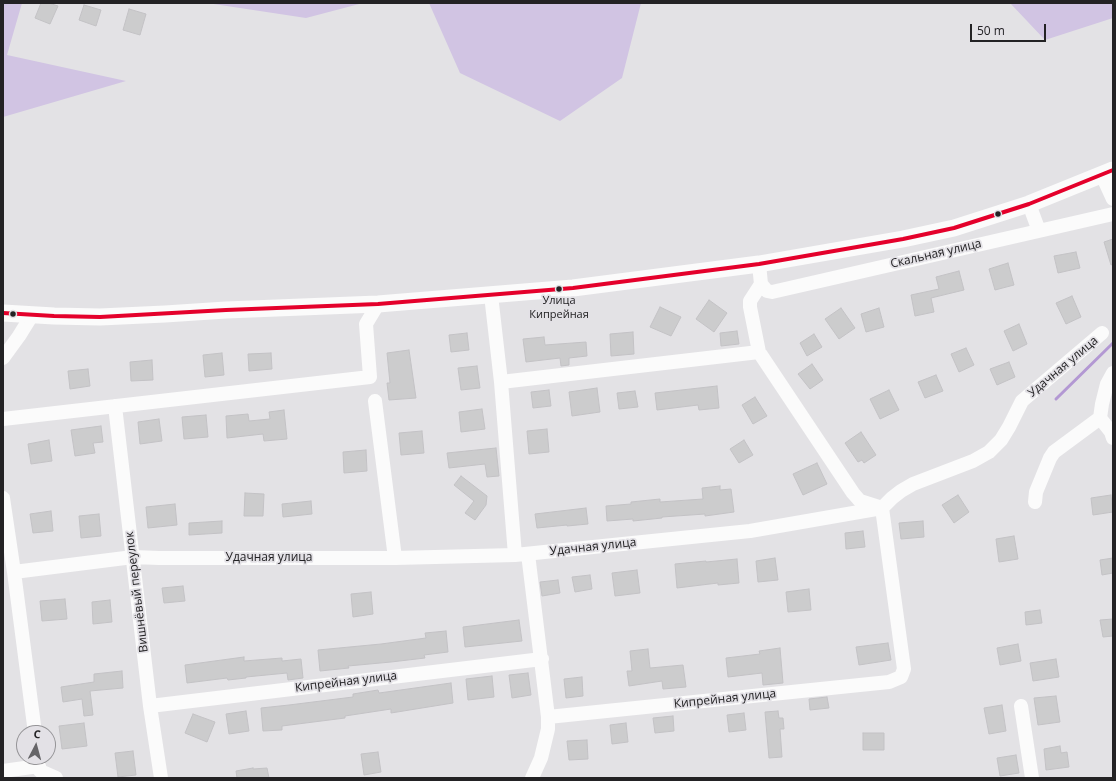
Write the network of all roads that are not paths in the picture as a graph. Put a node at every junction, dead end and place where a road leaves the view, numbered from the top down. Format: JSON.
{"nodes":[{"id":1,"x":1107,"y":173,"type":"edge"},
{"id":2,"x":1113,"y":199,"type":"edge"},
{"id":3,"x":1029,"y":204,"type":"junction"},
{"id":4,"x":1113,"y":214,"type":"edge"},
{"id":5,"x":1039,"y":230,"type":"junction"},
{"id":6,"x":759,"y":264,"type":"junction"},
{"id":7,"x":761,"y":284,"type":"junction"},
{"id":8,"x":491,"y":295,"type":"junction"},
{"id":9,"x":378,"y":304,"type":"junction"},
{"id":10,"x":3,"y":313,"type":"edge"},
{"id":11,"x":32,"y":315,"type":"junction"},
{"id":12,"x":1102,"y":333,"type":"dead end"},
{"id":13,"x":759,"y":352,"type":"junction"},
{"id":14,"x":3,"y":358,"type":"edge"},
{"id":15,"x":1113,"y":372,"type":"edge"},
{"id":16,"x":501,"y":382,"type":"junction"},
{"id":17,"x":375,"y":401,"type":"dead end"},
{"id":18,"x":115,"y":406,"type":"junction"},
{"id":19,"x":1100,"y":418,"type":"junction"},
{"id":20,"x":3,"y":419,"type":"edge"},
{"id":21,"x":1113,"y":438,"type":"edge"},
{"id":22,"x":3,"y":498,"type":"edge"},
{"id":23,"x":1035,"y":502,"type":"dead end"},
{"id":24,"x":882,"y":508,"type":"junction"},
{"id":25,"x":522,"y":554,"type":"junction"},
{"id":26,"x":133,"y":557,"type":"junction"},
{"id":27,"x":395,"y":558,"type":"junction"},
{"id":28,"x":14,"y":572,"type":"junction"},
{"id":29,"x":9,"y":587,"type":"edge"},
{"id":30,"x":542,"y":659,"type":"junction"},
{"id":31,"x":150,"y":706,"type":"junction"},
{"id":32,"x":1021,"y":706,"type":"dead end"},
{"id":33,"x":548,"y":717,"type":"junction"},
{"id":34,"x":34,"y":725,"type":"edge"},
{"id":35,"x":39,"y":768,"type":"edge"},
{"id":36,"x":3,"y":771,"type":"edge"},
{"id":37,"x":56,"y":778,"type":"edge"},
{"id":38,"x":161,"y":778,"type":"edge"},
{"id":39,"x":529,"y":778,"type":"edge"},
{"id":40,"x":532,"y":778,"type":"edge"},
{"id":41,"x":1032,"y":778,"type":"edge"}],
"edges":[{"from":1,"to":2,"type":"street"},
{"from":1,"to":3,"type":"main road"},
{"from":3,"to":5,"type":"street"},
{"from":3,"to":6,"type":"main road"},
{"from":4,"to":5,"type":"street","name":"Скальная улица"},
{"from":5,"to":7,"type":"street","name":"Скальная улица"},
{"from":6,"to":7,"type":"street"},
{"from":6,"to":8,"type":"main road"},
{"from":7,"to":13,"type":"street"},
{"from":8,"to":9,"type":"main road"},
{"from":8,"to":16,"type":"street"},
{"from":9,"to":11,"type":"main road"},
{"from":9,"to":18,"type":"street"},
{"from":10,"to":11,"type":"main road"},
{"from":11,"to":14,"type":"street"},
{"from":12,"to":24,"type":"street","name":"Удачная улица"},
{"from":13,"to":16,"type":"street"},
{"from":13,"to":24,"type":"street"},
{"from":15,"to":19,"type":"street"},
{"from":16,"to":25,"type":"street"},
{"from":17,"to":27,"type":"street"},
{"from":18,"to":20,"type":"street"},
{"from":18,"to":26,"type":"street","name":"Вишнёвый переулок"},
{"from":19,"to":21,"type":"street"},
{"from":19,"to":23,"type":"street"},
{"from":22,"to":28,"type":"street"},
{"from":24,"to":25,"type":"street","name":"Удачная улица"},
{"from":24,"to":33,"type":"street","name":"Кипрейная улица"},
{"from":25,"to":27,"type":"street","name":"Удачная улица"},
{"from":25,"to":30,"type":"street"},
{"from":26,"to":27,"type":"street","name":"Удачная улица"},
{"from":26,"to":28,"type":"street","name":"Удачная улица"},
{"from":26,"to":31,"type":"street","name":"Вишнёвый переулок"},
{"from":28,"to":29,"type":"street"},
{"from":29,"to":34,"type":"street"},
{"from":30,"to":31,"type":"street","name":"Кипрейная улица"},
{"from":30,"to":33,"type":"street"},
{"from":31,"to":38,"type":"street","name":"Вишнёвый переулок"},
{"from":32,"to":41,"type":"street"},
{"from":33,"to":40,"type":"street"},
{"from":35,"to":36,"type":"street"},
{"from":35,"to":37,"type":"street"},
{"from":39,"to":40,"type":"street"}]}
